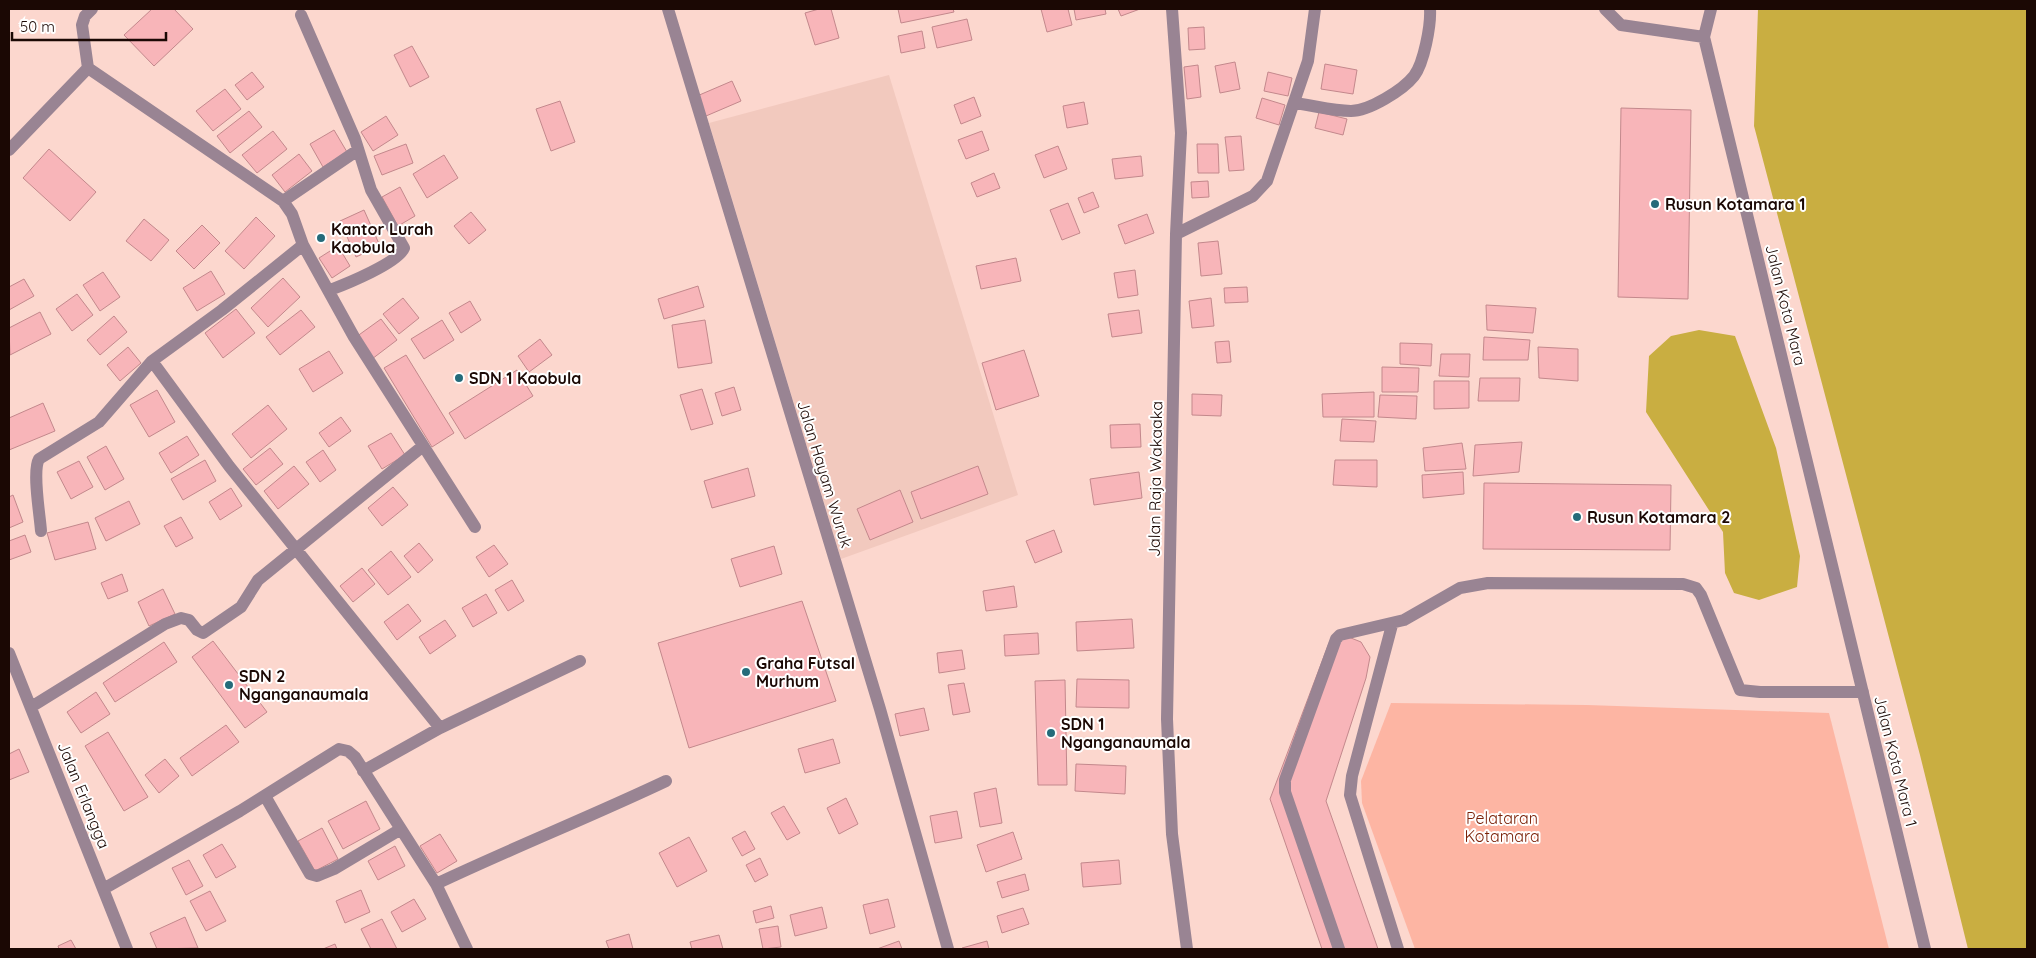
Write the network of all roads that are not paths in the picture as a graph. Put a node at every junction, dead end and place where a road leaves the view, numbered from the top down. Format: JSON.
{"nodes":[{"id":1,"x":92,"y":9,"type":"edge"},
{"id":2,"x":668,"y":9,"type":"edge"},
{"id":3,"x":1172,"y":9,"type":"edge"},
{"id":4,"x":1315,"y":9,"type":"edge"},
{"id":5,"x":1430,"y":9,"type":"edge"},
{"id":6,"x":1605,"y":9,"type":"edge"},
{"id":7,"x":1711,"y":9,"type":"edge"},
{"id":8,"x":301,"y":15,"type":"dead end"},
{"id":9,"x":1704,"y":37,"type":"junction"},
{"id":10,"x":88,"y":68,"type":"junction"},
{"id":11,"x":1294,"y":103,"type":"junction"},
{"id":12,"x":9,"y":150,"type":"edge"},
{"id":13,"x":358,"y":150,"type":"junction"},
{"id":14,"x":283,"y":201,"type":"junction"},
{"id":15,"x":1176,"y":234,"type":"junction"},
{"id":16,"x":303,"y":245,"type":"junction"},
{"id":17,"x":330,"y":290,"type":"junction"},
{"id":18,"x":152,"y":361,"type":"junction"},
{"id":19,"x":423,"y":446,"type":"junction"},
{"id":20,"x":475,"y":527,"type":"dead end"},
{"id":21,"x":41,"y":531,"type":"dead end"},
{"id":22,"x":296,"y":549,"type":"junction"},
{"id":23,"x":1836,"y":581,"type":"joint"},
{"id":24,"x":1392,"y":624,"type":"junction"},
{"id":25,"x":9,"y":653,"type":"edge"},
{"id":26,"x":580,"y":661,"type":"dead end"},
{"id":27,"x":1863,"y":692,"type":"junction"},
{"id":28,"x":31,"y":707,"type":"junction"},
{"id":29,"x":440,"y":728,"type":"junction"},
{"id":30,"x":363,"y":772,"type":"junction"},
{"id":31,"x":666,"y":780,"type":"dead end"},
{"id":32,"x":264,"y":796,"type":"junction"},
{"id":33,"x":401,"y":830,"type":"junction"},
{"id":34,"x":436,"y":884,"type":"junction"},
{"id":35,"x":105,"y":888,"type":"junction"},
{"id":36,"x":127,"y":949,"type":"edge"},
{"id":37,"x":467,"y":949,"type":"edge"},
{"id":38,"x":948,"y":949,"type":"edge"},
{"id":39,"x":1186,"y":949,"type":"edge"},
{"id":40,"x":1339,"y":949,"type":"edge"},
{"id":41,"x":1398,"y":949,"type":"edge"},
{"id":42,"x":1925,"y":949,"type":"edge"}],
"edges":[{"from":1,"to":10,"type":"street"},
{"from":2,"to":38,"type":"street","name":"Jalan Hayam Wuruk"},
{"from":3,"to":15,"type":"street","name":"Jalan Raja Wakaaka"},
{"from":4,"to":11,"type":"street"},
{"from":5,"to":11,"type":"street"},
{"from":6,"to":9,"type":"street"},
{"from":7,"to":9,"type":"street","name":"Jalan Kota Mara"},
{"from":8,"to":13,"type":"street"},
{"from":9,"to":23,"type":"street","name":"Jalan Kota Mara"},
{"from":10,"to":12,"type":"street"},
{"from":10,"to":14,"type":"street"},
{"from":11,"to":15,"type":"street"},
{"from":13,"to":14,"type":"street"},
{"from":13,"to":17,"type":"street"},
{"from":14,"to":16,"type":"street"},
{"from":15,"to":39,"type":"street","name":"Jalan Raja Wakaaka"},
{"from":16,"to":17,"type":"street"},
{"from":16,"to":18,"type":"street"},
{"from":17,"to":19,"type":"street"},
{"from":18,"to":21,"type":"street"},
{"from":18,"to":22,"type":"street"},
{"from":19,"to":20,"type":"street"},
{"from":19,"to":22,"type":"street"},
{"from":22,"to":28,"type":"street"},
{"from":22,"to":29,"type":"street"},
{"from":23,"to":27,"type":"street","name":"Jalan Kota Mara 1"},
{"from":24,"to":27,"type":"street"},
{"from":24,"to":40,"type":"street"},
{"from":24,"to":41,"type":"street"},
{"from":25,"to":28,"type":"street","name":"Jalan Erlangga"},
{"from":26,"to":29,"type":"street"},
{"from":27,"to":42,"type":"street","name":"Jalan Kota Mara 1"},
{"from":28,"to":35,"type":"street","name":"Jalan Erlangga"},
{"from":29,"to":30,"type":"street"},
{"from":30,"to":32,"type":"street"},
{"from":30,"to":33,"type":"street"},
{"from":31,"to":34,"type":"street"},
{"from":32,"to":33,"type":"street"},
{"from":32,"to":35,"type":"street"},
{"from":33,"to":34,"type":"street"},
{"from":34,"to":37,"type":"street"},
{"from":35,"to":36,"type":"street","name":"Jalan Erlangga"}]}
